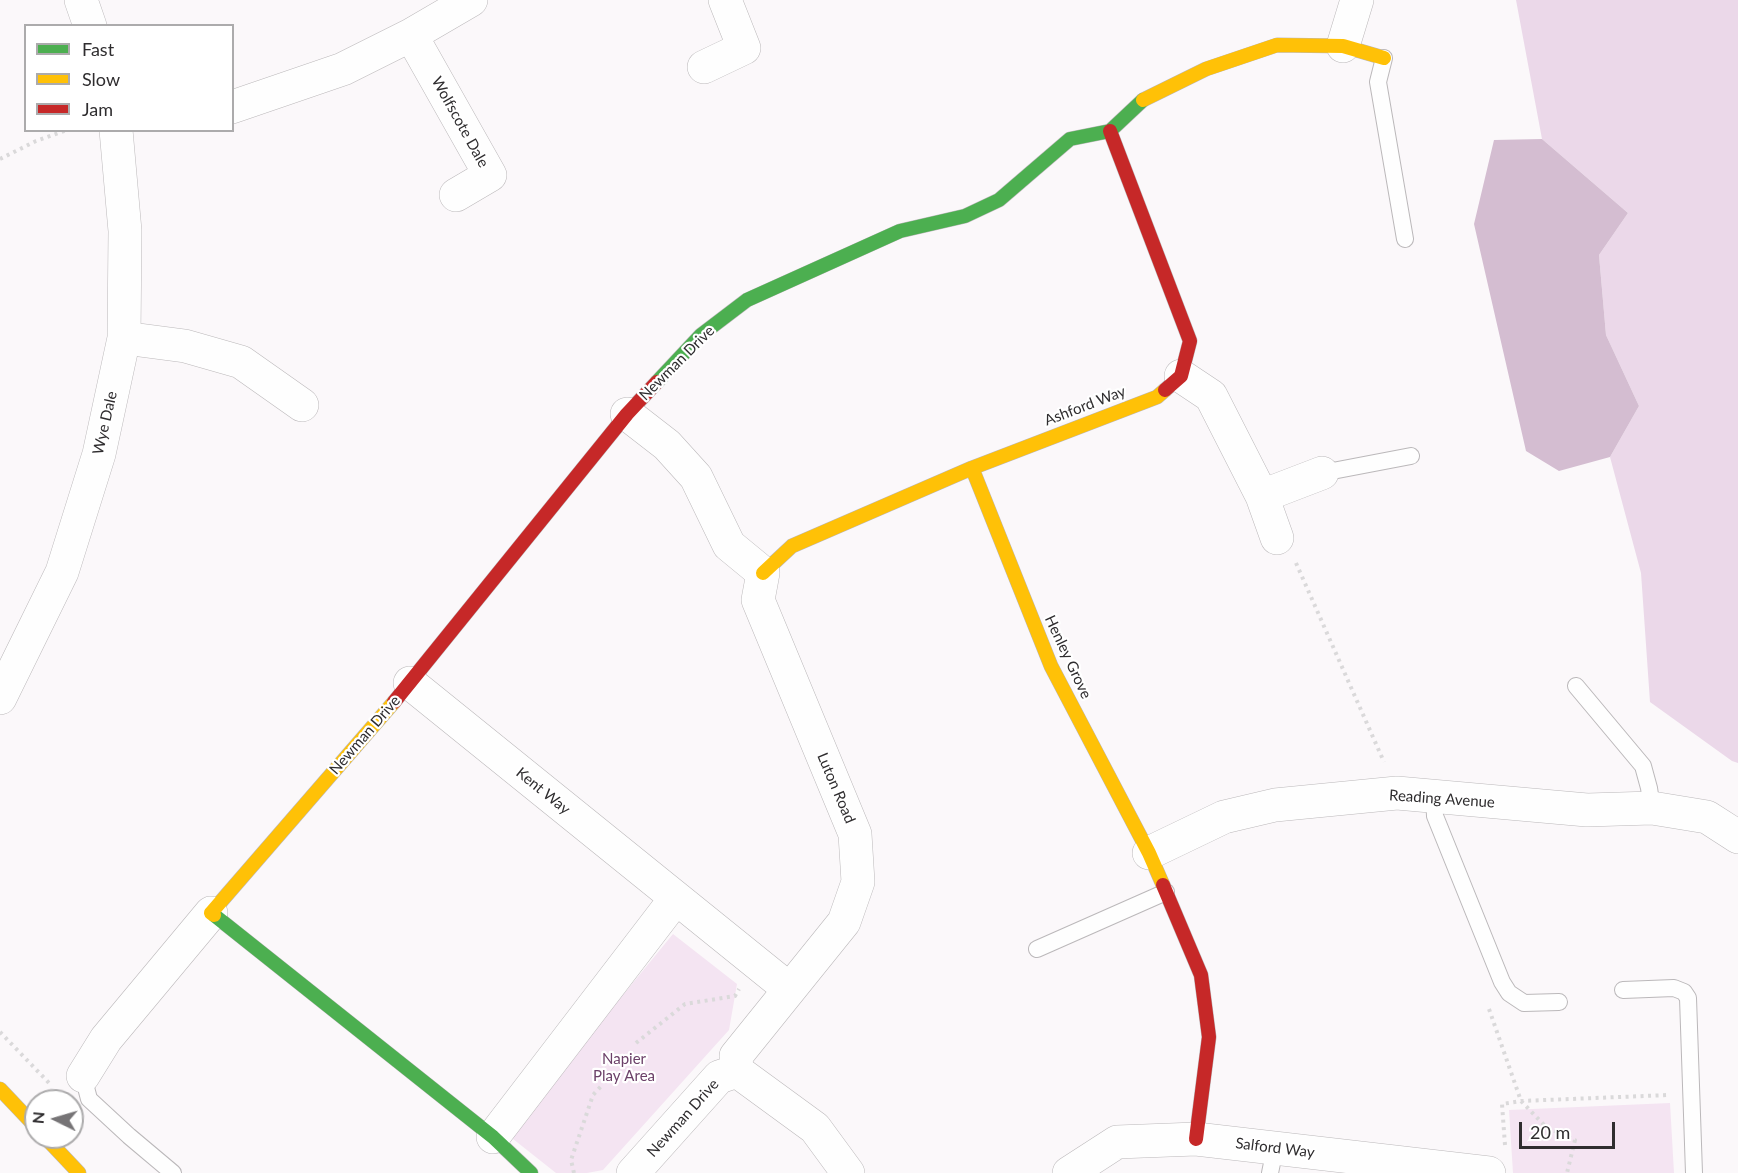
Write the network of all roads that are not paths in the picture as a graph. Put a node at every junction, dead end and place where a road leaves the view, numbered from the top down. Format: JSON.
{"nodes":[{"id":1,"x":81,"y":0,"type":"edge"},
{"id":2,"x":471,"y":0,"type":"edge"},
{"id":3,"x":725,"y":0,"type":"edge"},
{"id":4,"x":1357,"y":0,"type":"edge"},
{"id":5,"x":89,"y":24,"type":"edge"},
{"id":6,"x":411,"y":35,"type":"junction"},
{"id":7,"x":1343,"y":46,"type":"junction"},
{"id":8,"x":1384,"y":58,"type":"joint"},
{"id":9,"x":704,"y":67,"type":"dead end"},
{"id":10,"x":234,"y":106,"type":"edge"},
{"id":11,"x":1110,"y":131,"type":"junction"},
{"id":12,"x":116,"y":132,"type":"edge"},
{"id":13,"x":456,"y":195,"type":"dead end"},
{"id":14,"x":1405,"y":239,"type":"dead end"},
{"id":15,"x":124,"y":338,"type":"junction"},
{"id":16,"x":1181,"y":376,"type":"junction"},
{"id":17,"x":302,"y":405,"type":"dead end"},
{"id":18,"x":627,"y":414,"type":"junction"},
{"id":19,"x":1411,"y":456,"type":"dead end"},
{"id":20,"x":972,"y":468,"type":"junction"},
{"id":21,"x":1322,"y":473,"type":"joint"},
{"id":22,"x":1262,"y":496,"type":"junction"},
{"id":23,"x":1277,"y":537,"type":"road end"},
{"id":24,"x":763,"y":573,"type":"junction"},
{"id":25,"x":4,"y":677,"type":"edge"},
{"id":26,"x":410,"y":683,"type":"junction"},
{"id":27,"x":1576,"y":686,"type":"dead end"},
{"id":28,"x":1434,"y":796,"type":"junction"},
{"id":29,"x":1652,"y":808,"type":"junction"},
{"id":30,"x":1738,"y":837,"type":"edge"},
{"id":31,"x":1149,"y":853,"type":"junction"},
{"id":32,"x":1166,"y":892,"type":"junction"},
{"id":33,"x":676,"y":898,"type":"junction"},
{"id":34,"x":211,"y":914,"type":"junction"},
{"id":35,"x":1037,"y":949,"type":"dead end"},
{"id":36,"x":789,"y":990,"type":"junction"},
{"id":37,"x":1623,"y":990,"type":"dead end"},
{"id":38,"x":1559,"y":1002,"type":"dead end"},
{"id":39,"x":737,"y":1071,"type":"junction"},
{"id":40,"x":70,"y":1084,"type":"joint"},
{"id":41,"x":0,"y":1089,"type":"edge"},
{"id":42,"x":24,"y":1114,"type":"edge"},
{"id":43,"x":493,"y":1137,"type":"junction"},
{"id":44,"x":1196,"y":1139,"type":"junction"},
{"id":45,"x":56,"y":1149,"type":"edge"},
{"id":46,"x":1272,"y":1161,"type":"edge"},
{"id":47,"x":1497,"y":1162,"type":"edge"},
{"id":48,"x":1378,"y":1167,"type":"edge"},
{"id":49,"x":79,"y":1173,"type":"edge"},
{"id":50,"x":173,"y":1173,"type":"edge"},
{"id":51,"x":531,"y":1173,"type":"edge"},
{"id":52,"x":633,"y":1173,"type":"edge"},
{"id":53,"x":848,"y":1173,"type":"edge"},
{"id":54,"x":1069,"y":1173,"type":"edge"},
{"id":55,"x":1694,"y":1173,"type":"edge"}],
"edges":[{"from":1,"to":5,"type":"street"},
{"from":2,"to":6,"type":"street"},
{"from":3,"to":9,"type":"street"},
{"from":4,"to":7,"type":"street"},
{"from":6,"to":10,"type":"street"},
{"from":6,"to":13,"type":"street","name":"Wolfscote Dale"},
{"from":7,"to":8,"type":"street"},
{"from":7,"to":11,"type":"street"},
{"from":8,"to":14,"type":"lane"},
{"from":11,"to":16,"type":"street"},
{"from":11,"to":18,"type":"street","name":"Newman Drive"},
{"from":12,"to":15,"type":"street","name":"Wye Dale"},
{"from":15,"to":17,"type":"street"},
{"from":15,"to":25,"type":"street","name":"Wye Dale"},
{"from":16,"to":20,"type":"street","name":"Ashford Way"},
{"from":16,"to":22,"type":"street"},
{"from":18,"to":24,"type":"street"},
{"from":18,"to":26,"type":"street","name":"Newman Drive"},
{"from":19,"to":21,"type":"lane"},
{"from":20,"to":24,"type":"street","name":"Ashford Way"},
{"from":20,"to":31,"type":"street","name":"Henley Grove"},
{"from":21,"to":22,"type":"street"},
{"from":22,"to":23,"type":"street"},
{"from":24,"to":36,"type":"street","name":"Luton Road"},
{"from":26,"to":33,"type":"street","name":"Kent Way"},
{"from":26,"to":34,"type":"street","name":"Newman Drive"},
{"from":27,"to":29,"type":"lane"},
{"from":28,"to":29,"type":"street","name":"Reading Avenue"},
{"from":28,"to":31,"type":"street","name":"Reading Avenue"},
{"from":28,"to":38,"type":"lane"},
{"from":29,"to":30,"type":"street","name":"Reading Avenue"},
{"from":31,"to":32,"type":"street","name":"Henley Grove"},
{"from":32,"to":35,"type":"lane"},
{"from":32,"to":44,"type":"street","name":"Henley Grove"},
{"from":33,"to":36,"type":"street","name":"Kent Way"},
{"from":33,"to":43,"type":"street"},
{"from":34,"to":40,"type":"street","name":"Newman Drive"},
{"from":34,"to":43,"type":"street"},
{"from":36,"to":39,"type":"street","name":"Luton Road"},
{"from":37,"to":55,"type":"lane"},
{"from":39,"to":52,"type":"street","name":"Newman Drive"},
{"from":39,"to":53,"type":"street"},
{"from":40,"to":50,"type":"lane"},
{"from":41,"to":42,"type":"street"},
{"from":43,"to":51,"type":"street"},
{"from":44,"to":46,"type":"street","name":"Salford Way"},
{"from":44,"to":54,"type":"street","name":"Salford Way"},
{"from":45,"to":49,"type":"street"},
{"from":46,"to":48,"type":"street","name":"Salford Way"},
{"from":47,"to":48,"type":"street","name":"Salford Way"}]}
